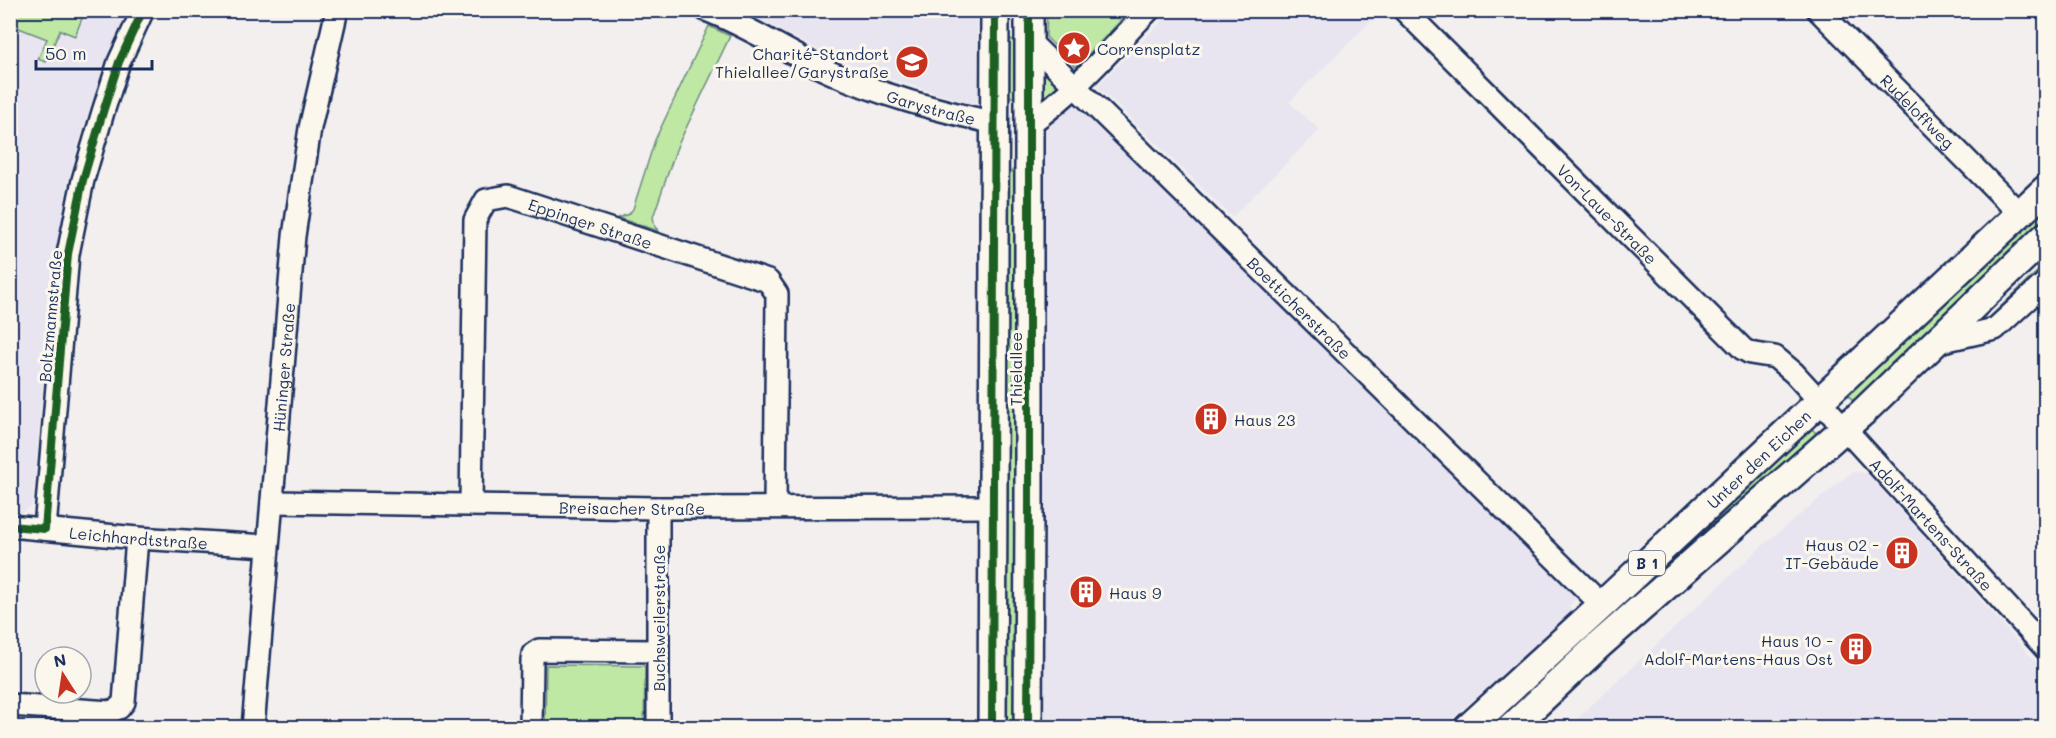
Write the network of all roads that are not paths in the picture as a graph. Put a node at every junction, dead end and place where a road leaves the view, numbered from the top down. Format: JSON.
{"nodes":[{"id":1,"x":143,"y":10,"type":"edge"},
{"id":2,"x":337,"y":10,"type":"edge"},
{"id":3,"x":706,"y":10,"type":"edge"},
{"id":4,"x":995,"y":10,"type":"edge"},
{"id":5,"x":1029,"y":10,"type":"edge"},
{"id":6,"x":1149,"y":10,"type":"edge"},
{"id":7,"x":1404,"y":10,"type":"edge"},
{"id":8,"x":1818,"y":10,"type":"edge"},
{"id":9,"x":1029,"y":41,"type":"junction"},
{"id":10,"x":1075,"y":87,"type":"junction"},
{"id":11,"x":995,"y":123,"type":"junction"},
{"id":12,"x":1028,"y":125,"type":"junction"},
{"id":13,"x":2046,"y":189,"type":"edge"},
{"id":14,"x":2019,"y":213,"type":"junction"},
{"id":15,"x":2046,"y":236,"type":"edge"},
{"id":16,"x":2046,"y":282,"type":"edge"},
{"id":17,"x":1933,"y":344,"type":"junction"},
{"id":18,"x":1819,"y":401,"type":"junction"},
{"id":19,"x":1844,"y":429,"type":"junction"},
{"id":20,"x":272,"y":501,"type":"junction"},
{"id":21,"x":471,"y":504,"type":"junction"},
{"id":22,"x":775,"y":507,"type":"junction"},
{"id":23,"x":993,"y":507,"type":"junction"},
{"id":24,"x":1029,"y":507,"type":"junction"},
{"id":25,"x":658,"y":508,"type":"junction"},
{"id":26,"x":10,"y":526,"type":"edge"},
{"id":27,"x":45,"y":529,"type":"junction"},
{"id":28,"x":137,"y":538,"type":"junction"},
{"id":29,"x":267,"y":546,"type":"junction"},
{"id":30,"x":1602,"y":605,"type":"junction"},
{"id":31,"x":2046,"y":649,"type":"edge"},
{"id":32,"x":657,"y":651,"type":"junction"},
{"id":33,"x":10,"y":705,"type":"edge"},
{"id":34,"x":1490,"y":707,"type":"junction"},
{"id":35,"x":73,"y":719,"type":"edge"},
{"id":36,"x":253,"y":728,"type":"edge"},
{"id":37,"x":531,"y":728,"type":"edge"},
{"id":38,"x":658,"y":728,"type":"edge"},
{"id":39,"x":992,"y":728,"type":"edge"},
{"id":40,"x":1028,"y":728,"type":"edge"},
{"id":41,"x":1468,"y":728,"type":"edge"},
{"id":42,"x":1511,"y":728,"type":"edge"}],
"edges":[{"from":1,"to":27,"type":"street","name":"Boltzmannstraße"},
{"from":2,"to":20,"type":"street","name":"Hüninger Straße"},
{"from":3,"to":11,"type":"street","name":"Garystraße"},
{"from":4,"to":9,"type":"main road","name":"Boetticherstraße"},
{"from":4,"to":11,"type":"main road","name":"Thielallee"},
{"from":5,"to":9,"type":"main road","name":"Thielallee"},
{"from":6,"to":10,"type":"street"},
{"from":7,"to":18,"type":"street","name":"Von-Laue-Straße"},
{"from":8,"to":14,"type":"street","name":"Rudeloffweg"},
{"from":9,"to":10,"type":"street","name":"Boetticherstraße"},
{"from":9,"to":12,"type":"main road","name":"Thielallee"},
{"from":10,"to":12,"type":"street"},
{"from":10,"to":30,"type":"street","name":"Boetticherstraße"},
{"from":11,"to":12,"type":"main road"},
{"from":11,"to":23,"type":"main road","name":"Thielallee"},
{"from":12,"to":24,"type":"main road","name":"Thielallee"},
{"from":13,"to":14,"type":"main road","name":"Unter den Eichen","number":"B 1"},
{"from":14,"to":18,"type":"main road","name":"Unter den Eichen","number":"B 1"},
{"from":15,"to":17,"type":"main road","name":"Unter den Eichen","number":"B 1"},
{"from":16,"to":17,"type":"street"},
{"from":17,"to":19,"type":"main road","name":"Unter den Eichen","number":"B 1"},
{"from":18,"to":19,"type":"street","name":"Adolf-Martens-Straße"},
{"from":18,"to":30,"type":"main road","name":"Unter den Eichen","number":"B 1"},
{"from":19,"to":31,"type":"street","name":"Adolf-Martens-Straße"},
{"from":19,"to":42,"type":"main road","name":"Unter den Eichen","number":"B 1"},
{"from":20,"to":21,"type":"street","name":"Breisacher Straße"},
{"from":20,"to":29,"type":"street","name":"Hüninger Straße"},
{"from":21,"to":22,"type":"street","name":"Eppinger Straße"},
{"from":21,"to":25,"type":"street","name":"Breisacher Straße"},
{"from":22,"to":23,"type":"street","name":"Breisacher Straße"},
{"from":22,"to":25,"type":"street","name":"Breisacher Straße"},
{"from":23,"to":24,"type":"main road"},
{"from":23,"to":39,"type":"main road","name":"Thielallee"},
{"from":24,"to":40,"type":"main road","name":"Thielallee"},
{"from":25,"to":32,"type":"street","name":"Buchsweilerstraße"},
{"from":26,"to":27,"type":"street","name":"Leichhardtstraße"},
{"from":27,"to":28,"type":"street","name":"Leichhardtstraße"},
{"from":28,"to":29,"type":"street","name":"Leichhardtstraße"},
{"from":28,"to":35,"type":"street"},
{"from":29,"to":36,"type":"street","name":"Hüninger Straße"},
{"from":30,"to":34,"type":"main road","name":"Unter den Eichen","number":"B 1"},
{"from":32,"to":37,"type":"street"},
{"from":32,"to":38,"type":"street","name":"Buchsweilerstraße"},
{"from":33,"to":35,"type":"street"},
{"from":34,"to":41,"type":"main road","name":"Unter den Eichen","number":"B 1"},
{"from":34,"to":42,"type":"main road"}]}
